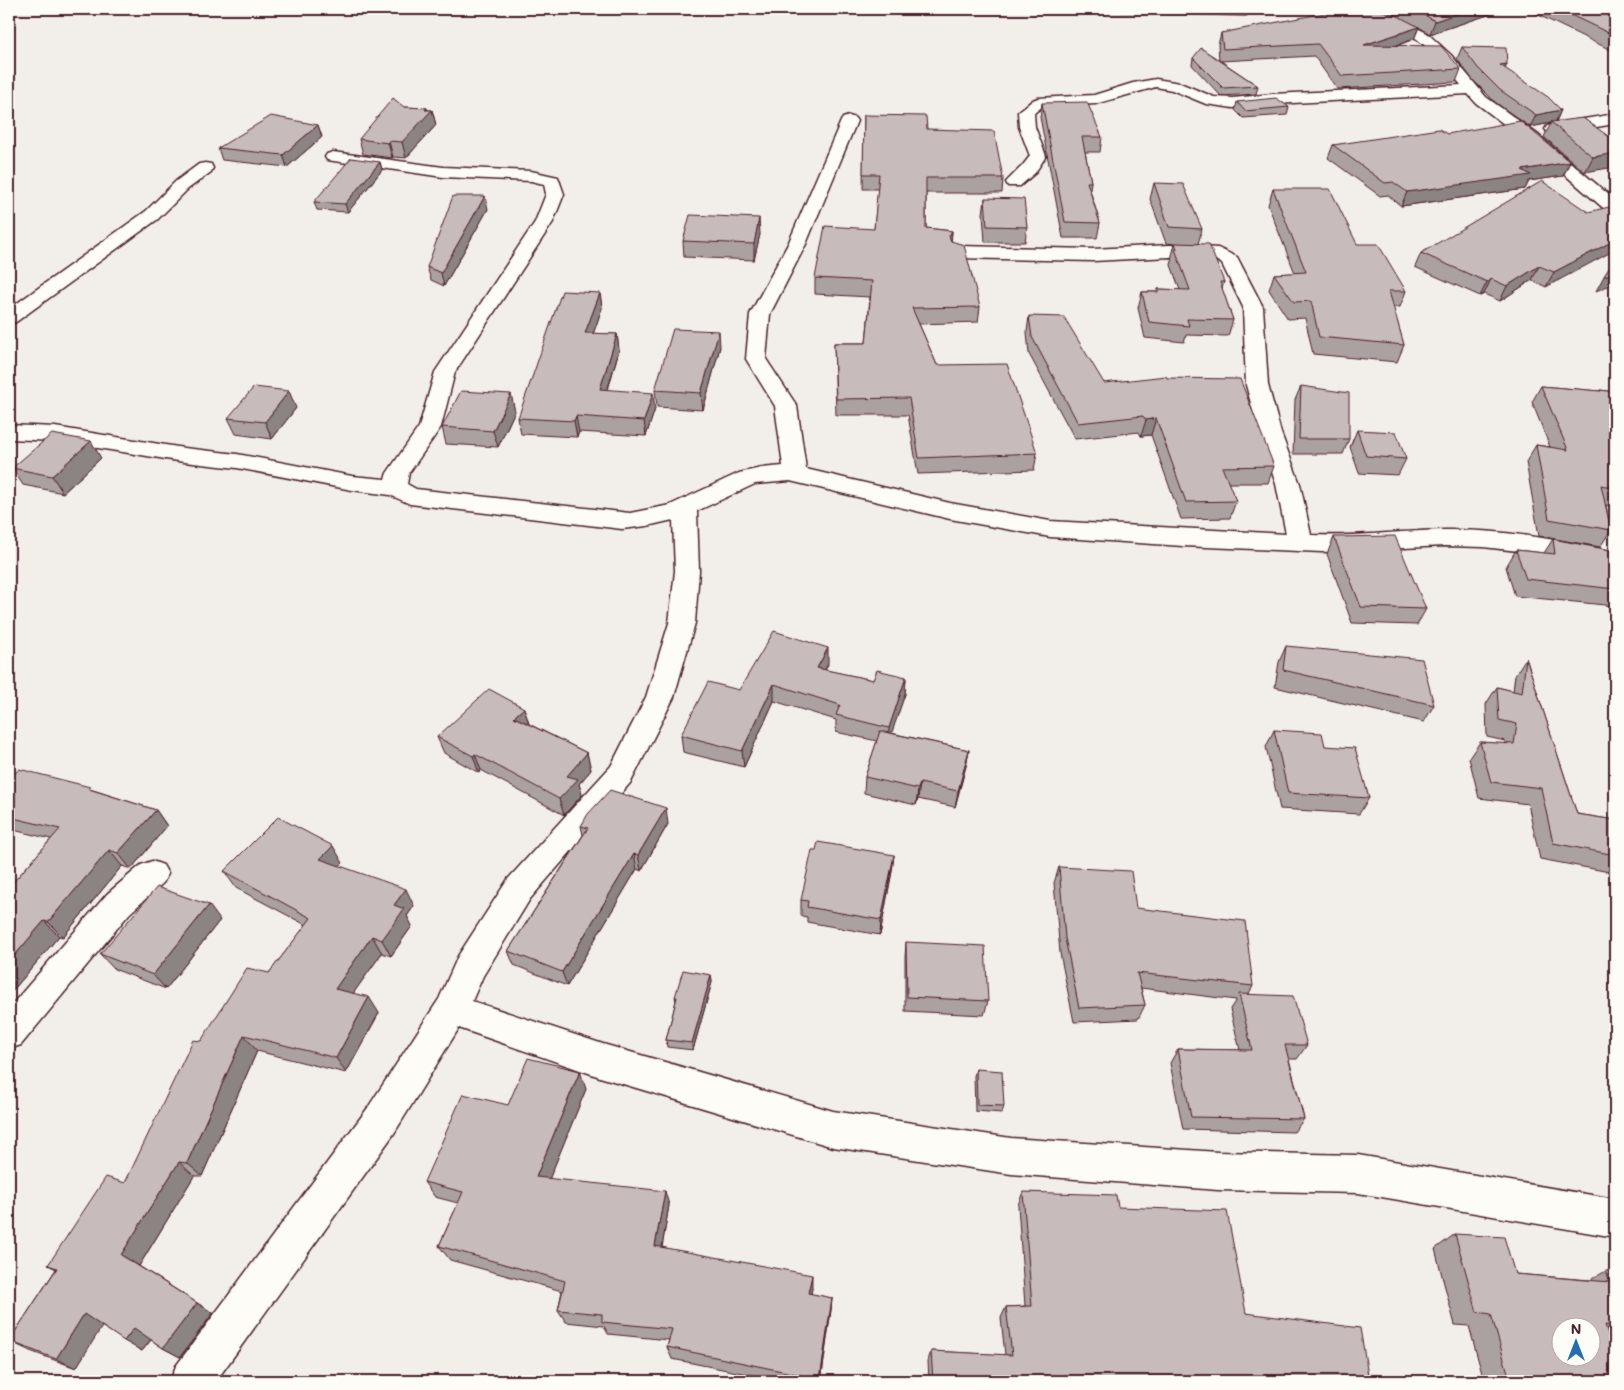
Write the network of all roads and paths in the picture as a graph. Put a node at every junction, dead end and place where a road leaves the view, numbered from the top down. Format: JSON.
{"nodes":[{"id":1,"x":1357,"y":9,"type":"edge"},
{"id":2,"x":1470,"y":89,"type":"junction"},
{"id":3,"x":1615,"y":119,"type":"edge"},
{"id":4,"x":849,"y":121,"type":"dead end"},
{"id":5,"x":1526,"y":134,"type":"junction"},
{"id":6,"x":333,"y":157,"type":"dead end"},
{"id":7,"x":205,"y":168,"type":"dead end"},
{"id":8,"x":1014,"y":182,"type":"dead end"},
{"id":9,"x":1615,"y":209,"type":"edge"},
{"id":10,"x":958,"y":252,"type":"edge"},
{"id":11,"x":9,"y":318,"type":"edge"},
{"id":12,"x":9,"y":432,"type":"edge"},
{"id":13,"x":795,"y":474,"type":"junction"},
{"id":14,"x":396,"y":488,"type":"junction"},
{"id":15,"x":685,"y":508,"type":"junction"},
{"id":16,"x":1300,"y":543,"type":"junction"},
{"id":17,"x":1615,"y":560,"type":"edge"},
{"id":18,"x":152,"y":874,"type":"dead end"},
{"id":19,"x":451,"y":1010,"type":"junction"},
{"id":20,"x":9,"y":1033,"type":"edge"},
{"id":21,"x":1615,"y":1218,"type":"edge"},
{"id":22,"x":191,"y":1381,"type":"edge"}],
"edges":[{"from":1,"to":2,"type":"street"},
{"from":2,"to":5,"type":"street"},
{"from":2,"to":8,"type":"street"},
{"from":3,"to":5,"type":"street"},
{"from":4,"to":13,"type":"street"},
{"from":5,"to":9,"type":"street"},
{"from":6,"to":14,"type":"street"},
{"from":7,"to":11,"type":"street"},
{"from":10,"to":16,"type":"street"},
{"from":12,"to":14,"type":"street"},
{"from":13,"to":15,"type":"street"},
{"from":13,"to":16,"type":"street"},
{"from":14,"to":15,"type":"street"},
{"from":15,"to":19,"type":"street"},
{"from":16,"to":17,"type":"street"},
{"from":18,"to":20,"type":"street"},
{"from":19,"to":21,"type":"street"},
{"from":19,"to":22,"type":"street"}]}
